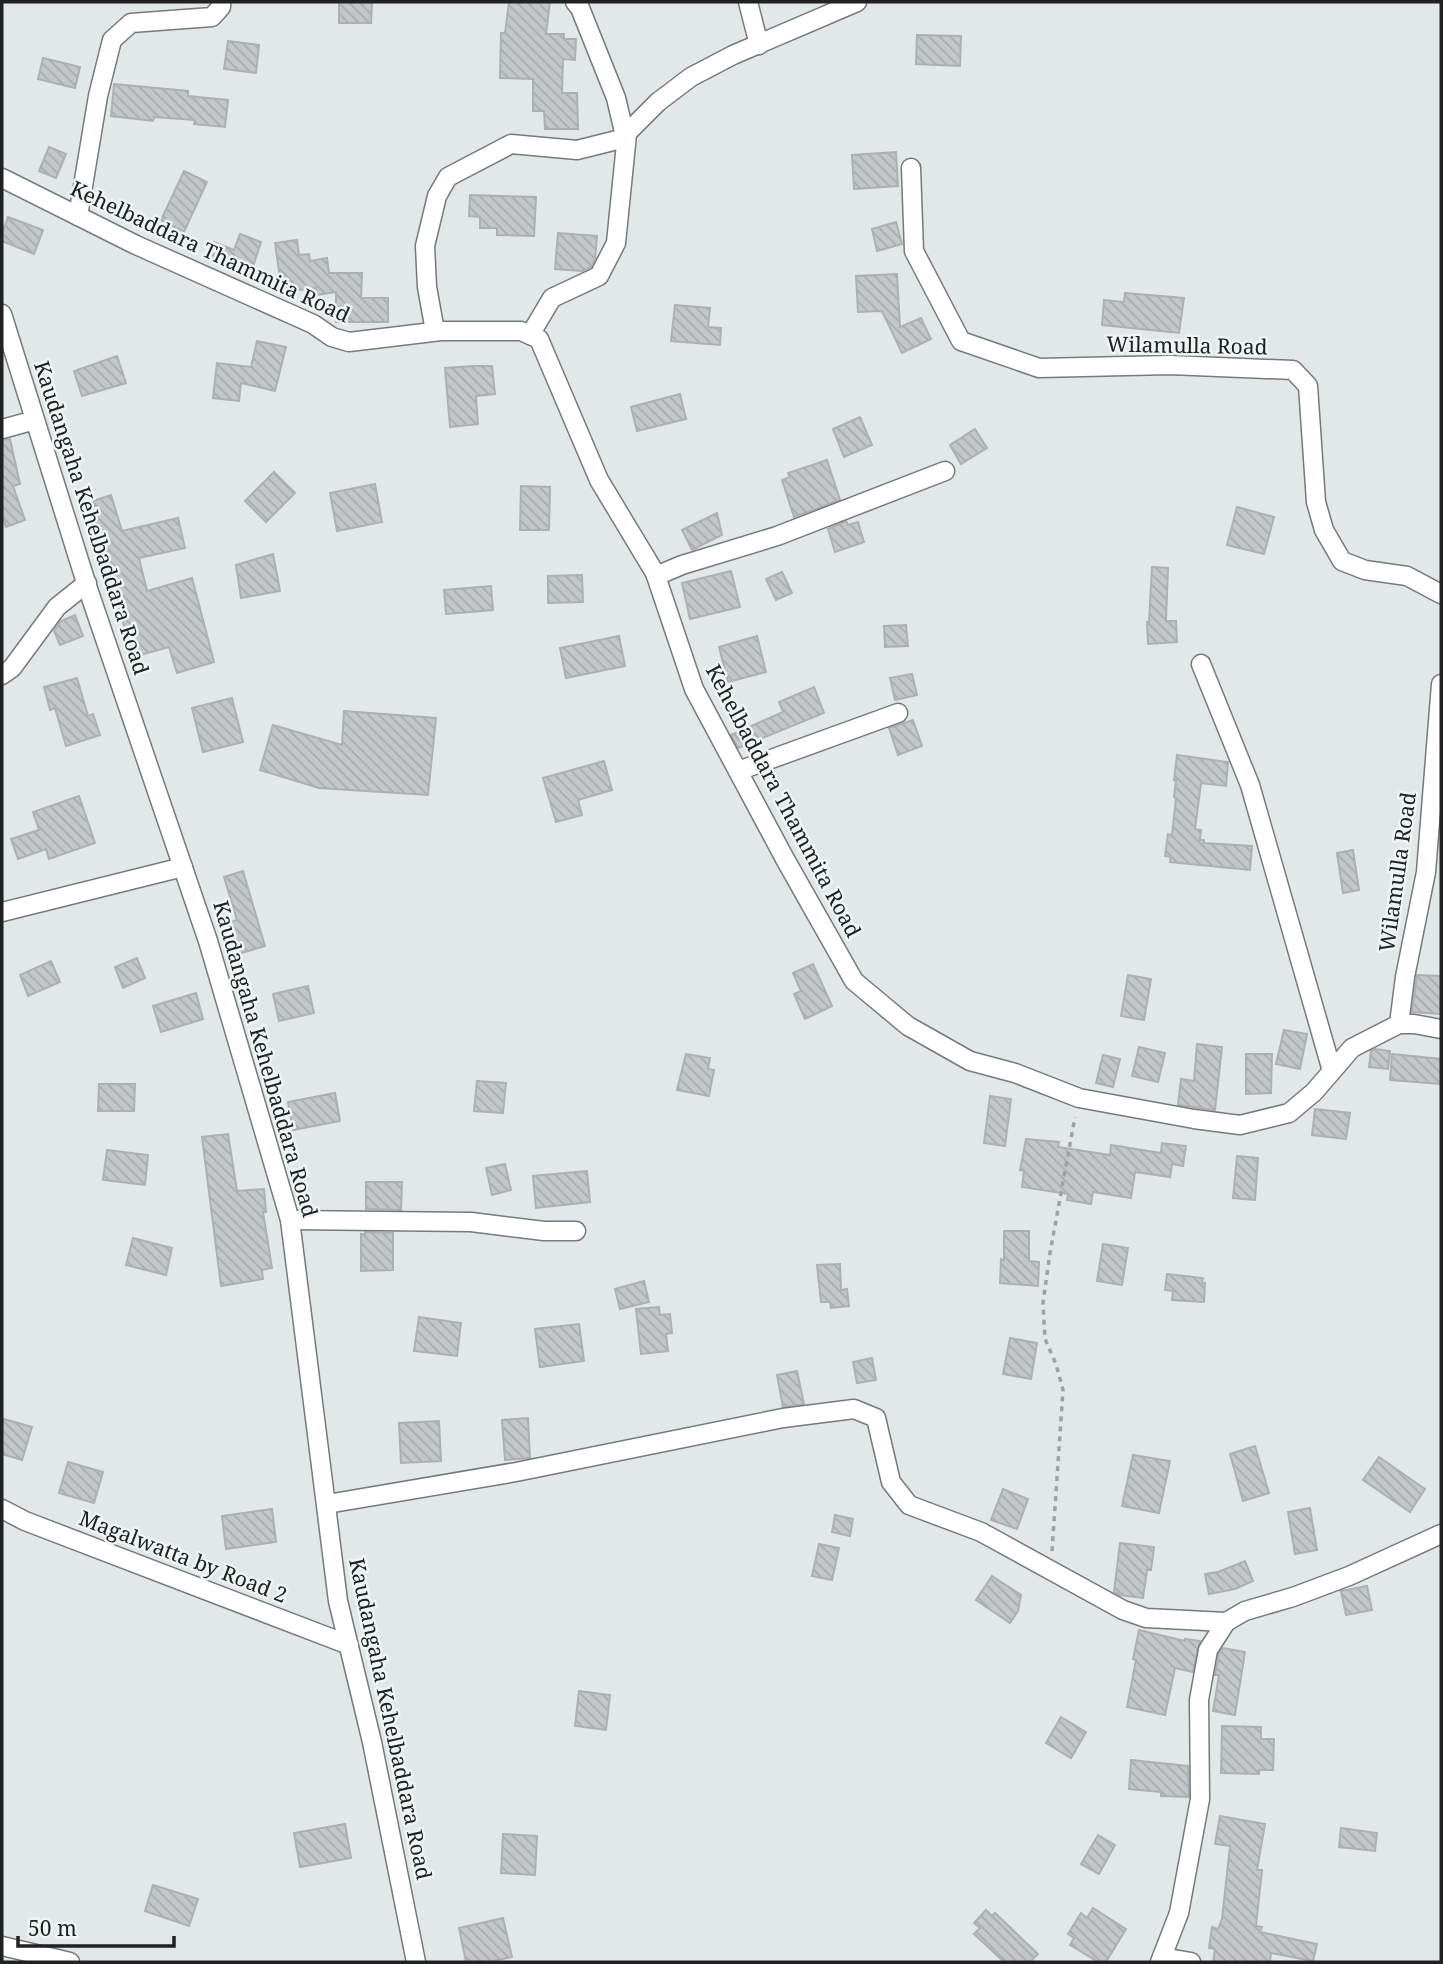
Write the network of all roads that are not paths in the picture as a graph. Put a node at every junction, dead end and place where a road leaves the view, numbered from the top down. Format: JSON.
{"nodes":[{"id":1,"x":221,"y":2,"type":"edge"},
{"id":2,"x":575,"y":2,"type":"edge"},
{"id":3,"x":748,"y":2,"type":"edge"},
{"id":4,"x":857,"y":2,"type":"edge"},
{"id":5,"x":759,"y":45,"type":"junction"},
{"id":6,"x":626,"y":135,"type":"junction"},
{"id":7,"x":911,"y":168,"type":"dead end"},
{"id":8,"x":2,"y":178,"type":"edge"},
{"id":9,"x":78,"y":216,"type":"junction"},
{"id":10,"x":2,"y":314,"type":"edge"},
{"id":11,"x":435,"y":331,"type":"junction"},
{"id":12,"x":530,"y":335,"type":"junction"},
{"id":13,"x":35,"y":419,"type":"junction"},
{"id":14,"x":2,"y":429,"type":"edge"},
{"id":15,"x":945,"y":471,"type":"dead end"},
{"id":16,"x":656,"y":576,"type":"junction"},
{"id":17,"x":87,"y":583,"type":"junction"},
{"id":18,"x":1441,"y":594,"type":"edge"},
{"id":19,"x":1201,"y":664,"type":"dead end"},
{"id":20,"x":2,"y":675,"type":"edge"},
{"id":21,"x":1441,"y":684,"type":"edge"},
{"id":22,"x":898,"y":713,"type":"dead end"},
{"id":23,"x":738,"y":771,"type":"junction"},
{"id":24,"x":183,"y":867,"type":"junction"},
{"id":25,"x":2,"y":912,"type":"edge"},
{"id":26,"x":1399,"y":1024,"type":"junction"},
{"id":27,"x":1441,"y":1029,"type":"edge"},
{"id":28,"x":1332,"y":1071,"type":"junction"},
{"id":29,"x":290,"y":1220,"type":"junction"},
{"id":30,"x":576,"y":1231,"type":"dead end"},
{"id":31,"x":327,"y":1504,"type":"junction"},
{"id":32,"x":2,"y":1509,"type":"edge"},
{"id":33,"x":1441,"y":1534,"type":"edge"},
{"id":34,"x":1226,"y":1622,"type":"junction"},
{"id":35,"x":349,"y":1645,"type":"junction"},
{"id":36,"x":2,"y":1946,"type":"edge"},
{"id":37,"x":1161,"y":1959,"type":"edge"},
{"id":38,"x":70,"y":1962,"type":"edge"},
{"id":39,"x":416,"y":1962,"type":"edge"},
{"id":40,"x":1191,"y":1962,"type":"edge"}],
"edges":[{"from":1,"to":9,"type":"street"},
{"from":2,"to":6,"type":"street"},
{"from":3,"to":5,"type":"street"},
{"from":4,"to":5,"type":"street"},
{"from":5,"to":6,"type":"street"},
{"from":6,"to":11,"type":"street"},
{"from":6,"to":12,"type":"street"},
{"from":7,"to":18,"type":"street","name":"Wilamulla Road"},
{"from":8,"to":9,"type":"street","name":"Kehelbaddara Thammita Road"},
{"from":9,"to":11,"type":"street","name":"Kehelbaddara Thammita Road"},
{"from":10,"to":13,"type":"street","name":"Kaudangaha Kehelbaddara Road"},
{"from":11,"to":12,"type":"street","name":"Kehelbaddara Thammita Road"},
{"from":12,"to":16,"type":"street","name":"Kehelbaddara Thammita Road"},
{"from":13,"to":14,"type":"street"},
{"from":13,"to":17,"type":"street","name":"Kaudangaha Kehelbaddara Road"},
{"from":15,"to":16,"type":"street"},
{"from":16,"to":23,"type":"street","name":"Kehelbaddara Thammita Road"},
{"from":17,"to":20,"type":"street"},
{"from":17,"to":24,"type":"street","name":"Kaudangaha Kehelbaddara Road"},
{"from":19,"to":28,"type":"street"},
{"from":21,"to":26,"type":"street","name":"Wilamulla Road"},
{"from":22,"to":23,"type":"street"},
{"from":23,"to":28,"type":"street","name":"Kehelbaddara Thammita Road"},
{"from":24,"to":25,"type":"street"},
{"from":24,"to":29,"type":"street","name":"Kaudangaha Kehelbaddara Road"},
{"from":26,"to":27,"type":"street"},
{"from":26,"to":28,"type":"street","name":"Kehelbaddara Thammita Road"},
{"from":29,"to":30,"type":"street"},
{"from":29,"to":31,"type":"street","name":"Kaudangaha Kehelbaddara Road"},
{"from":31,"to":34,"type":"street"},
{"from":31,"to":35,"type":"street","name":"Kaudangaha Kehelbaddara Road"},
{"from":32,"to":35,"type":"street","name":"Magalwatta by Road 2"},
{"from":33,"to":34,"type":"street"},
{"from":34,"to":37,"type":"street"},
{"from":35,"to":39,"type":"street","name":"Kaudangaha Kehelbaddara Road"},
{"from":36,"to":38,"type":"street"},
{"from":37,"to":40,"type":"street"}]}
